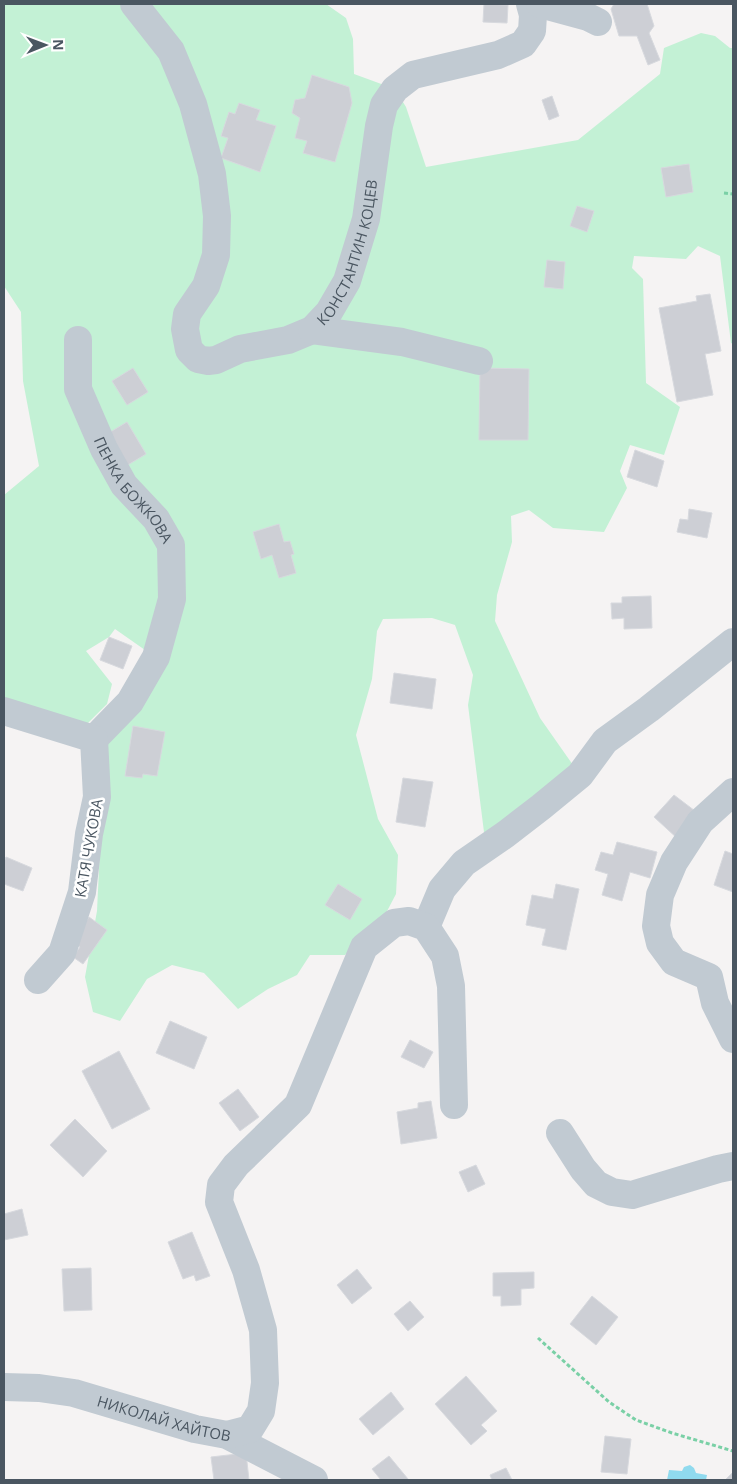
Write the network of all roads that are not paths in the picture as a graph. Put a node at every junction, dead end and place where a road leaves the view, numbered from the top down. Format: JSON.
{"nodes":[{"id":1,"x":134,"y":4,"type":"edge"},
{"id":2,"x":530,"y":4,"type":"edge"},
{"id":3,"x":540,"y":4,"type":"edge"},
{"id":4,"x":598,"y":22,"type":"dead end"},
{"id":5,"x":312,"y":330,"type":"junction"},
{"id":6,"x":78,"y":340,"type":"dead end"},
{"id":7,"x":479,"y":361,"type":"dead end"},
{"id":8,"x":733,"y":642,"type":"edge"},
{"id":9,"x":4,"y":711,"type":"edge"},
{"id":10,"x":94,"y":739,"type":"junction"},
{"id":11,"x":733,"y":792,"type":"edge"},
{"id":12,"x":426,"y":927,"type":"junction"},
{"id":13,"x":38,"y":980,"type":"dead end"},
{"id":14,"x":733,"y":1039,"type":"edge"},
{"id":15,"x":454,"y":1104,"type":"dead end"},
{"id":16,"x":560,"y":1133,"type":"dead end"},
{"id":17,"x":733,"y":1166,"type":"edge"},
{"id":18,"x":4,"y":1387,"type":"edge"},
{"id":19,"x":227,"y":1434,"type":"junction"},
{"id":20,"x":314,"y":1480,"type":"edge"}],
"edges":[{"from":1,"to":5,"type":"street","name":"КОНСТАНТИН КОЦЕВ"},
{"from":2,"to":5,"type":"street","name":"КОНСТАНТИН КОЦЕВ"},
{"from":3,"to":4,"type":"street"},
{"from":5,"to":7,"type":"street"},
{"from":6,"to":10,"type":"street","name":"ПЕНКА БОЖКОВА"},
{"from":8,"to":12,"type":"street"},
{"from":9,"to":10,"type":"street"},
{"from":10,"to":13,"type":"street","name":"КАТЯ ЧУКОВА"},
{"from":11,"to":14,"type":"street"},
{"from":12,"to":15,"type":"street"},
{"from":12,"to":19,"type":"street"},
{"from":16,"to":17,"type":"street"},
{"from":18,"to":19,"type":"street","name":"НИКОЛАЙ ХАЙТОВ"},
{"from":19,"to":20,"type":"street","name":"НИКОЛАЙ ХАЙТОВ"}]}
